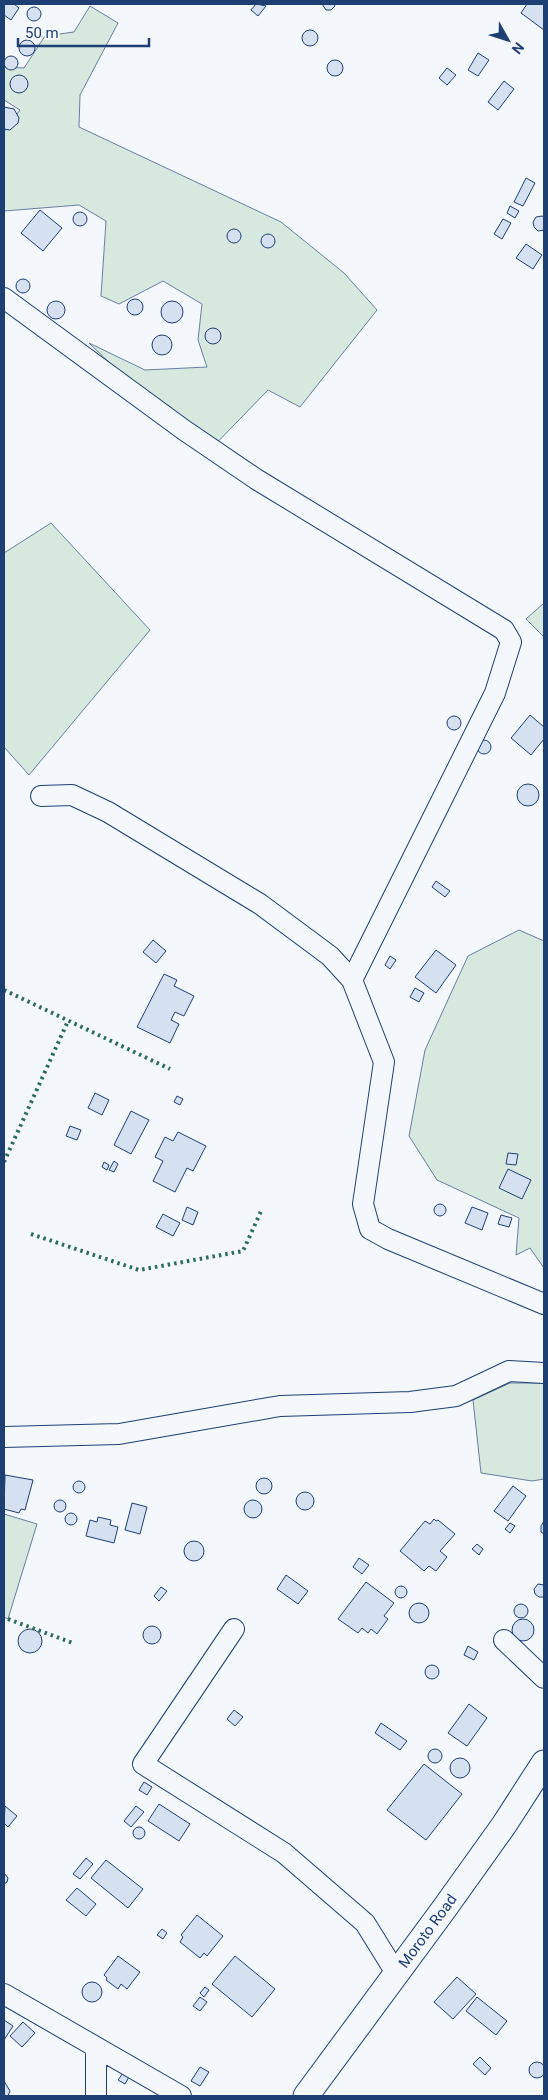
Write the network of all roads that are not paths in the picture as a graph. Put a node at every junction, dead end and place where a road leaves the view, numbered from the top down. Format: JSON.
{"nodes":[{"id":1,"x":4,"y":298,"type":"edge"},
{"id":2,"x":41,"y":796,"type":"dead end"},
{"id":3,"x":352,"y":980,"type":"junction"},
{"id":4,"x":544,"y":1304,"type":"edge"},
{"id":5,"x":544,"y":1373,"type":"edge"},
{"id":6,"x":4,"y":1437,"type":"edge"},
{"id":7,"x":234,"y":1629,"type":"dead end"},
{"id":8,"x":504,"y":1640,"type":"dead end"},
{"id":9,"x":544,"y":1678,"type":"edge"},
{"id":10,"x":544,"y":1763,"type":"edge"},
{"id":11,"x":396,"y":1973,"type":"junction"},
{"id":12,"x":4,"y":1994,"type":"edge"},
{"id":13,"x":96,"y":2048,"type":"junction"},
{"id":14,"x":314,"y":2093,"type":"edge"},
{"id":15,"x":96,"y":2096,"type":"edge"},
{"id":16,"x":181,"y":2096,"type":"edge"}],
"edges":[{"from":1,"to":3,"type":"street"},
{"from":2,"to":3,"type":"street"},
{"from":3,"to":4,"type":"street"},
{"from":5,"to":6,"type":"street"},
{"from":7,"to":11,"type":"street"},
{"from":8,"to":9,"type":"street"},
{"from":10,"to":11,"type":"main road","name":"Moroto Road"},
{"from":11,"to":14,"type":"main road","name":"Moroto Road"},
{"from":12,"to":13,"type":"street"},
{"from":13,"to":15,"type":"street"},
{"from":13,"to":16,"type":"street"}]}
